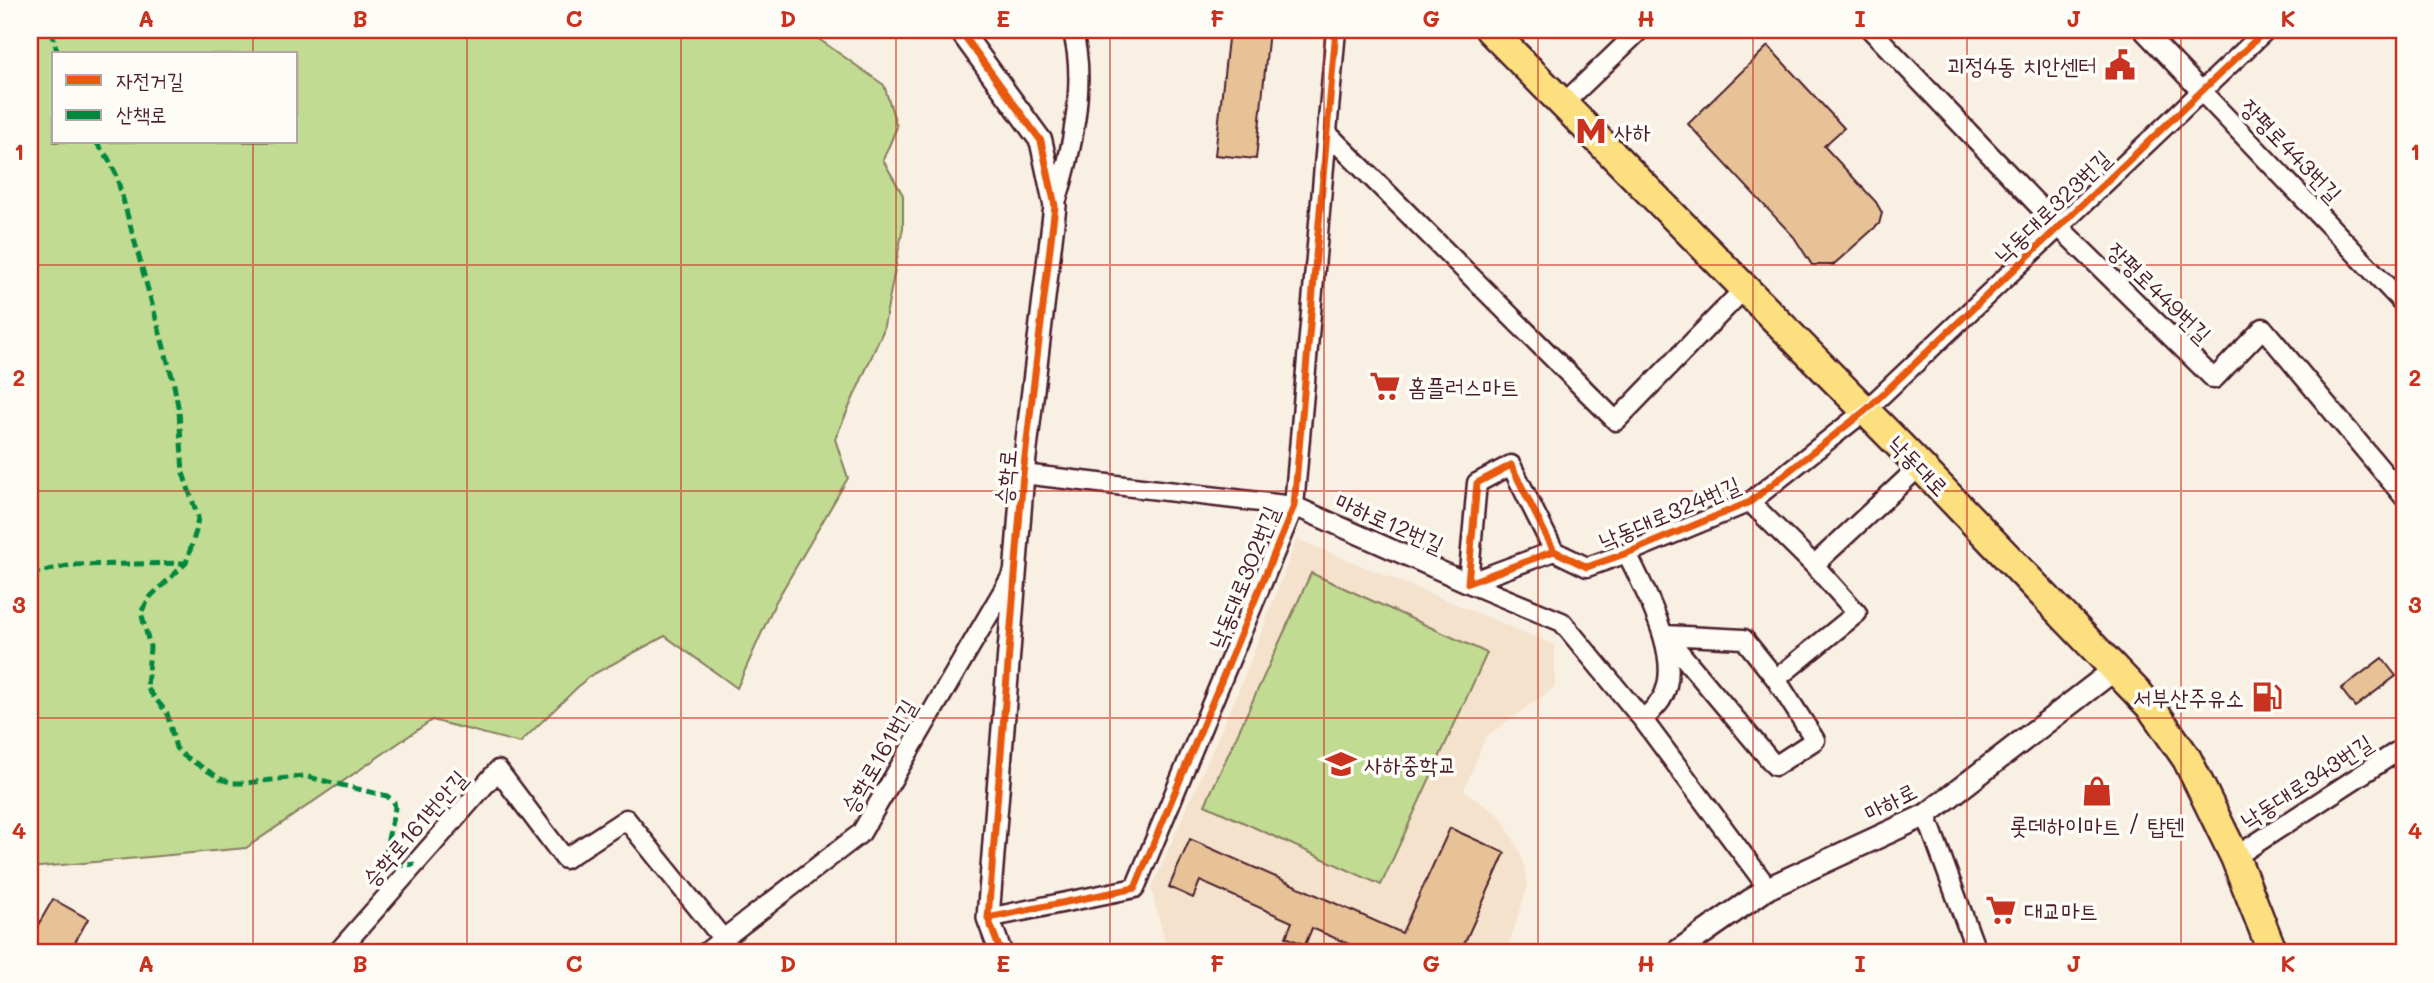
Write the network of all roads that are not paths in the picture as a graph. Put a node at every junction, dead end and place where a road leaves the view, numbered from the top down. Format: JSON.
{"nodes":[{"id":1,"x":960,"y":30,"type":"edge"},
{"id":2,"x":1072,"y":30,"type":"edge"},
{"id":3,"x":1336,"y":30,"type":"edge"},
{"id":4,"x":1490,"y":30,"type":"edge"},
{"id":5,"x":1640,"y":30,"type":"edge"},
{"id":6,"x":1871,"y":30,"type":"edge"},
{"id":7,"x":2143,"y":30,"type":"edge"},
{"id":8,"x":2266,"y":30,"type":"edge"},
{"id":9,"x":2201,"y":90,"type":"junction"},
{"id":10,"x":1563,"y":104,"type":"junction"},
{"id":11,"x":1327,"y":133,"type":"junction"},
{"id":12,"x":1055,"y":206,"type":"junction"},
{"id":13,"x":2058,"y":226,"type":"junction"},
{"id":14,"x":1745,"y":288,"type":"junction"},
{"id":15,"x":2404,"y":304,"type":"edge"},
{"id":16,"x":1866,"y":411,"type":"junction"},
{"id":17,"x":1920,"y":466,"type":"junction"},
{"id":18,"x":1023,"y":474,"type":"junction"},
{"id":19,"x":2404,"y":497,"type":"edge"},
{"id":20,"x":1751,"y":502,"type":"junction"},
{"id":21,"x":1294,"y":506,"type":"junction"},
{"id":22,"x":1554,"y":551,"type":"junction"},
{"id":23,"x":1627,"y":553,"type":"junction"},
{"id":24,"x":1814,"y":565,"type":"junction"},
{"id":25,"x":1016,"y":569,"type":"junction"},
{"id":26,"x":1468,"y":583,"type":"junction"},
{"id":27,"x":1665,"y":635,"type":"junction"},
{"id":28,"x":2114,"y":670,"type":"junction"},
{"id":29,"x":1776,"y":679,"type":"junction"},
{"id":30,"x":1643,"y":720,"type":"junction"},
{"id":31,"x":2404,"y":747,"type":"edge"},
{"id":32,"x":1926,"y":815,"type":"junction"},
{"id":33,"x":2235,"y":857,"type":"junction"},
{"id":34,"x":1768,"y":888,"type":"junction"},
{"id":35,"x":988,"y":918,"type":"junction"},
{"id":36,"x":723,"y":939,"type":"junction"},
{"id":37,"x":337,"y":953,"type":"edge"},
{"id":38,"x":705,"y":953,"type":"edge"},
{"id":39,"x":1001,"y":953,"type":"edge"},
{"id":40,"x":1675,"y":953,"type":"edge"},
{"id":41,"x":1978,"y":953,"type":"edge"},
{"id":42,"x":2273,"y":953,"type":"edge"}],
"edges":[{"from":1,"to":12,"type":"street","name":"승학로"},
{"from":2,"to":12,"type":"street"},
{"from":3,"to":11,"type":"street","name":"낙동대로302번길"},
{"from":4,"to":10,"type":"main road","name":"낙동대로"},
{"from":5,"to":10,"type":"street"},
{"from":6,"to":13,"type":"street","name":"장평로449번길"},
{"from":7,"to":9,"type":"street","name":"장평로443번길"},
{"from":8,"to":9,"type":"street","name":"낙동대로323번길"},
{"from":9,"to":13,"type":"street","name":"낙동대로323번길"},
{"from":9,"to":15,"type":"street","name":"장평로443번길"},
{"from":10,"to":14,"type":"main road","name":"낙동대로"},
{"from":11,"to":14,"type":"street"},
{"from":11,"to":21,"type":"street","name":"낙동대로302번길"},
{"from":12,"to":18,"type":"street","name":"승학로"},
{"from":13,"to":16,"type":"street","name":"낙동대로323번길"},
{"from":13,"to":19,"type":"street","name":"장평로449번길"},
{"from":14,"to":16,"type":"main road","name":"낙동대로"},
{"from":16,"to":17,"type":"main road","name":"낙동대로"},
{"from":16,"to":20,"type":"street","name":"낙동대로324번길"},
{"from":17,"to":24,"type":"street"},
{"from":17,"to":28,"type":"main road","name":"낙동대로"},
{"from":18,"to":21,"type":"street","name":"마하로12번길"},
{"from":18,"to":25,"type":"street","name":"승학로"},
{"from":20,"to":23,"type":"street","name":"낙동대로324번길"},
{"from":20,"to":24,"type":"street"},
{"from":21,"to":26,"type":"street","name":"마하로12번길"},
{"from":21,"to":35,"type":"street","name":"낙동대로302번길"},
{"from":22,"to":23,"type":"street","name":"낙동대로324번길"},
{"from":22,"to":26,"type":"street"},
{"from":22,"to":26,"type":"street"},
{"from":23,"to":27,"type":"street"},
{"from":24,"to":29,"type":"street"},
{"from":25,"to":35,"type":"street","name":"승학로"},
{"from":25,"to":36,"type":"street","name":"승학로161번길"},
{"from":26,"to":30,"type":"street","name":"마하로12번길"},
{"from":27,"to":29,"type":"street"},
{"from":27,"to":29,"type":"street"},
{"from":27,"to":30,"type":"street"},
{"from":28,"to":32,"type":"street","name":"마하로"},
{"from":28,"to":33,"type":"main road","name":"낙동대로"},
{"from":30,"to":34,"type":"street","name":"마하로12번길"},
{"from":31,"to":33,"type":"street","name":"낙동대로343번길"},
{"from":32,"to":34,"type":"street","name":"마하로"},
{"from":32,"to":41,"type":"street"},
{"from":33,"to":42,"type":"main road","name":"낙동대로"},
{"from":34,"to":40,"type":"street","name":"마하로"},
{"from":35,"to":39,"type":"street","name":"승학로"},
{"from":36,"to":37,"type":"street","name":"승학로161번안길"},
{"from":36,"to":38,"type":"street","name":"승학로161번길"}]}
